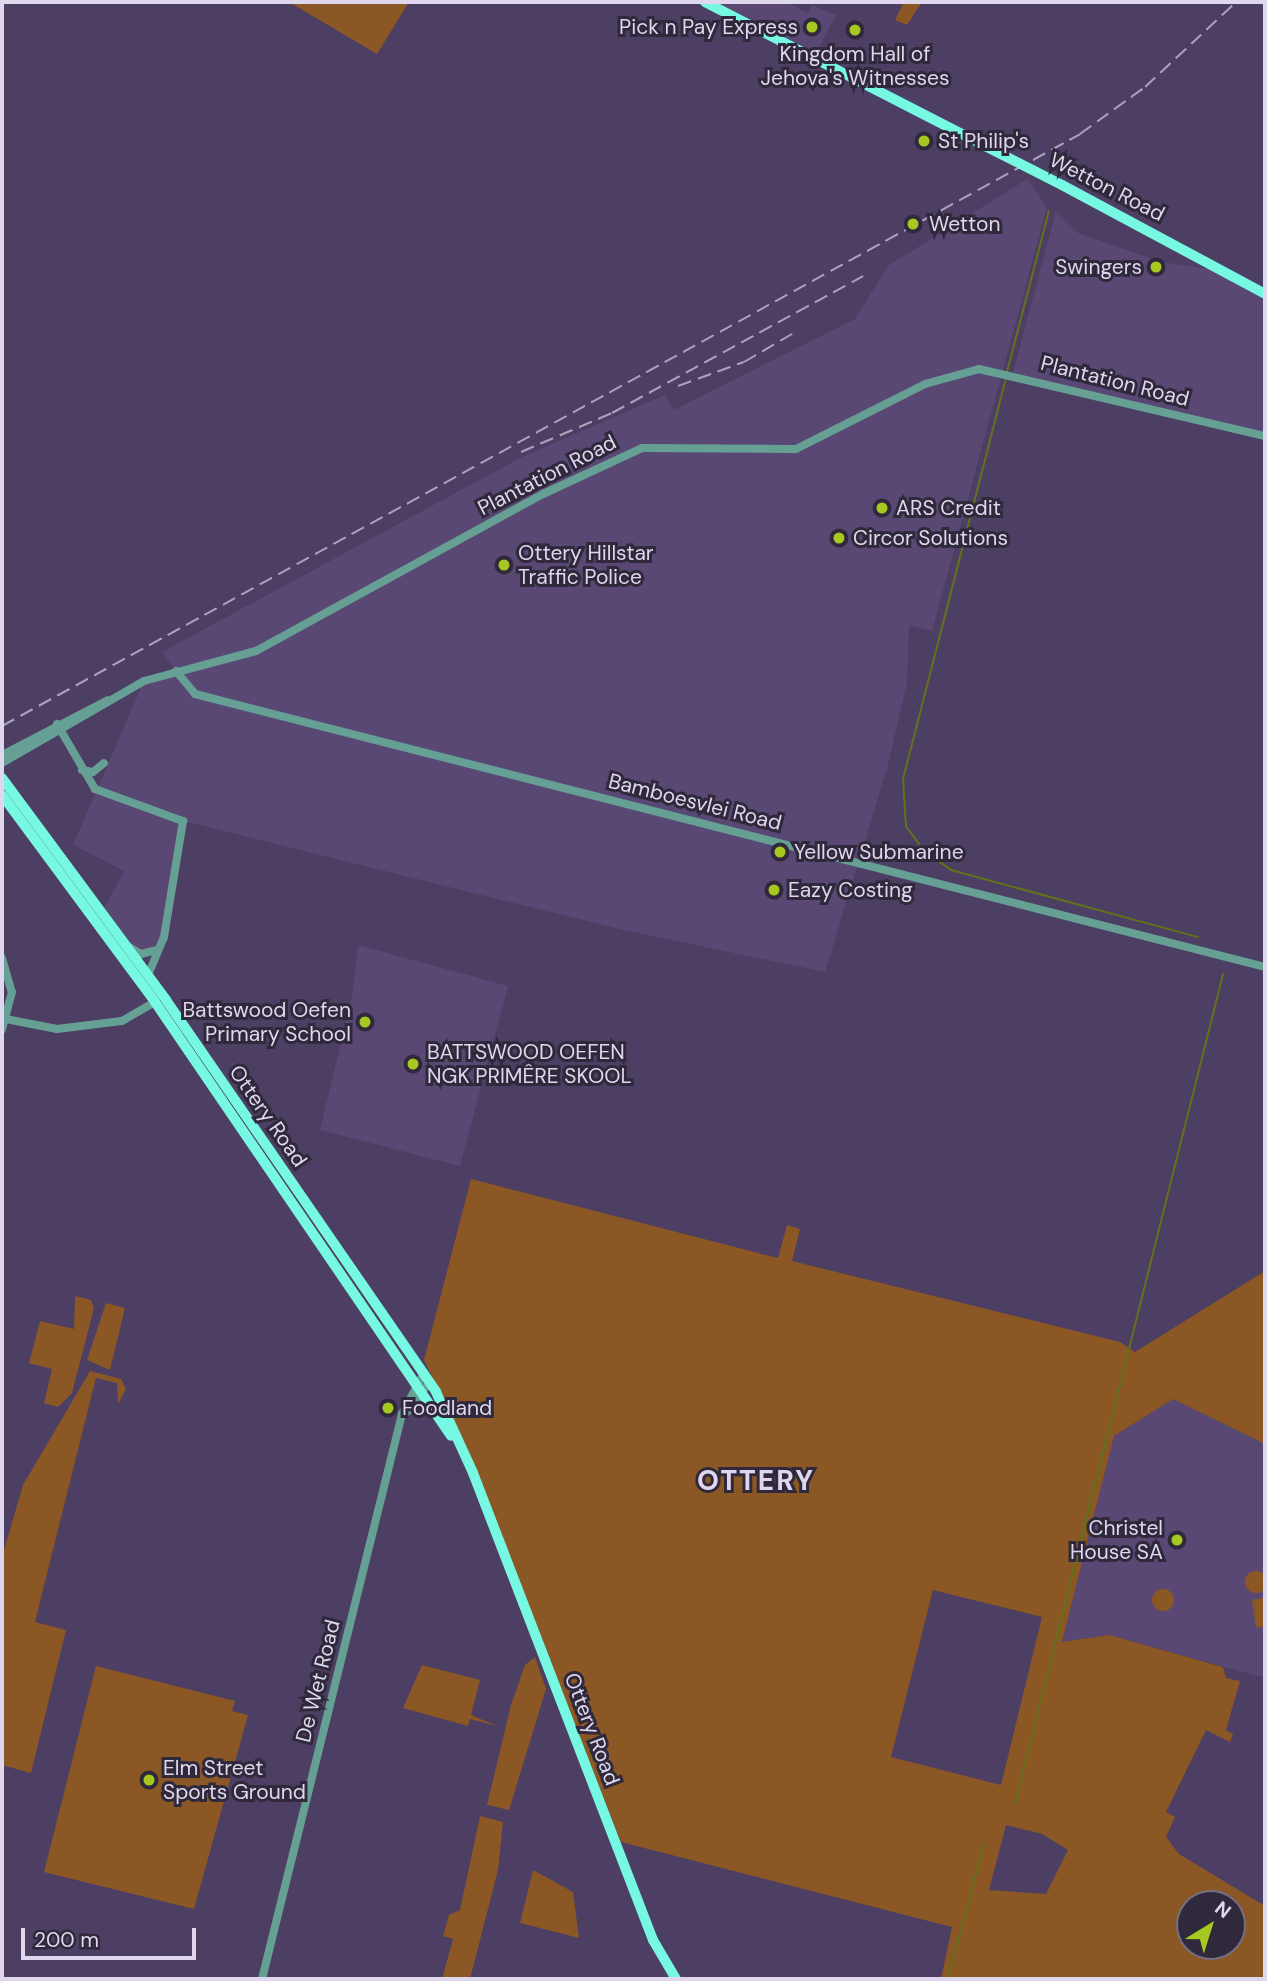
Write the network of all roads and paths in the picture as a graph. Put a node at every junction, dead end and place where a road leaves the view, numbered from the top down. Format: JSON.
{"nodes":[{"id":1,"x":705,"y":2,"type":"edge"},
{"id":2,"x":1265,"y":295,"type":"edge"},
{"id":3,"x":1265,"y":436,"type":"edge"},
{"id":4,"x":176,"y":671,"type":"junction"},
{"id":5,"x":58,"y":727,"type":"junction"},
{"id":6,"x":2,"y":755,"type":"edge"},
{"id":7,"x":2,"y":763,"type":"edge"},
{"id":8,"x":104,"y":764,"type":"dead end"},
{"id":9,"x":80,"y":768,"type":"junction"},
{"id":10,"x":2,"y":778,"type":"edge"},
{"id":11,"x":2,"y":795,"type":"edge"},
{"id":12,"x":127,"y":946,"type":"junction"},
{"id":13,"x":159,"y":949,"type":"junction"},
{"id":14,"x":2,"y":958,"type":"edge"},
{"id":15,"x":1265,"y":967,"type":"edge"},
{"id":16,"x":148,"y":975,"type":"junction"},
{"id":17,"x":12,"y":992,"type":"junction"},
{"id":18,"x":155,"y":1002,"type":"junction"},
{"id":19,"x":6,"y":1019,"type":"junction"},
{"id":20,"x":26,"y":1025,"type":"junction"},
{"id":21,"x":2,"y":1030,"type":"edge"},
{"id":22,"x":423,"y":1381,"type":"junction"},
{"id":23,"x":262,"y":1979,"type":"edge"},
{"id":24,"x":676,"y":1979,"type":"edge"}],
"edges":[{"from":1,"to":2,"type":"main road","name":"Wetton Road","bridge":true},
{"from":3,"to":4,"type":"street","name":"Plantation Road"},
{"from":4,"to":5,"type":"street","name":"Plantation Road"},
{"from":4,"to":15,"type":"street","name":"Bamboesvlei Road"},
{"from":5,"to":6,"type":"street","name":"Plantation Road"},
{"from":5,"to":7,"type":"street","name":"Plantation Road"},
{"from":5,"to":9,"type":"street"},
{"from":8,"to":9,"type":"street"},
{"from":9,"to":13,"type":"street"},
{"from":10,"to":12,"type":"main road","name":"Ottery Road"},
{"from":11,"to":18,"type":"main road","name":"Ottery Road"},
{"from":12,"to":13,"type":"street"},
{"from":12,"to":16,"type":"main road","name":"Ottery Road"},
{"from":13,"to":16,"type":"street"},
{"from":14,"to":17,"type":"street"},
{"from":16,"to":22,"type":"main road","name":"Ottery Road"},
{"from":17,"to":19,"type":"street"},
{"from":17,"to":20,"type":"street"},
{"from":18,"to":20,"type":"street"},
{"from":18,"to":22,"type":"main road","name":"Ottery Road"},
{"from":19,"to":20,"type":"street"},
{"from":19,"to":21,"type":"street"},
{"from":22,"to":23,"type":"street","name":"De Wet Road"},
{"from":22,"to":24,"type":"main road","name":"Ottery Road"}]}
